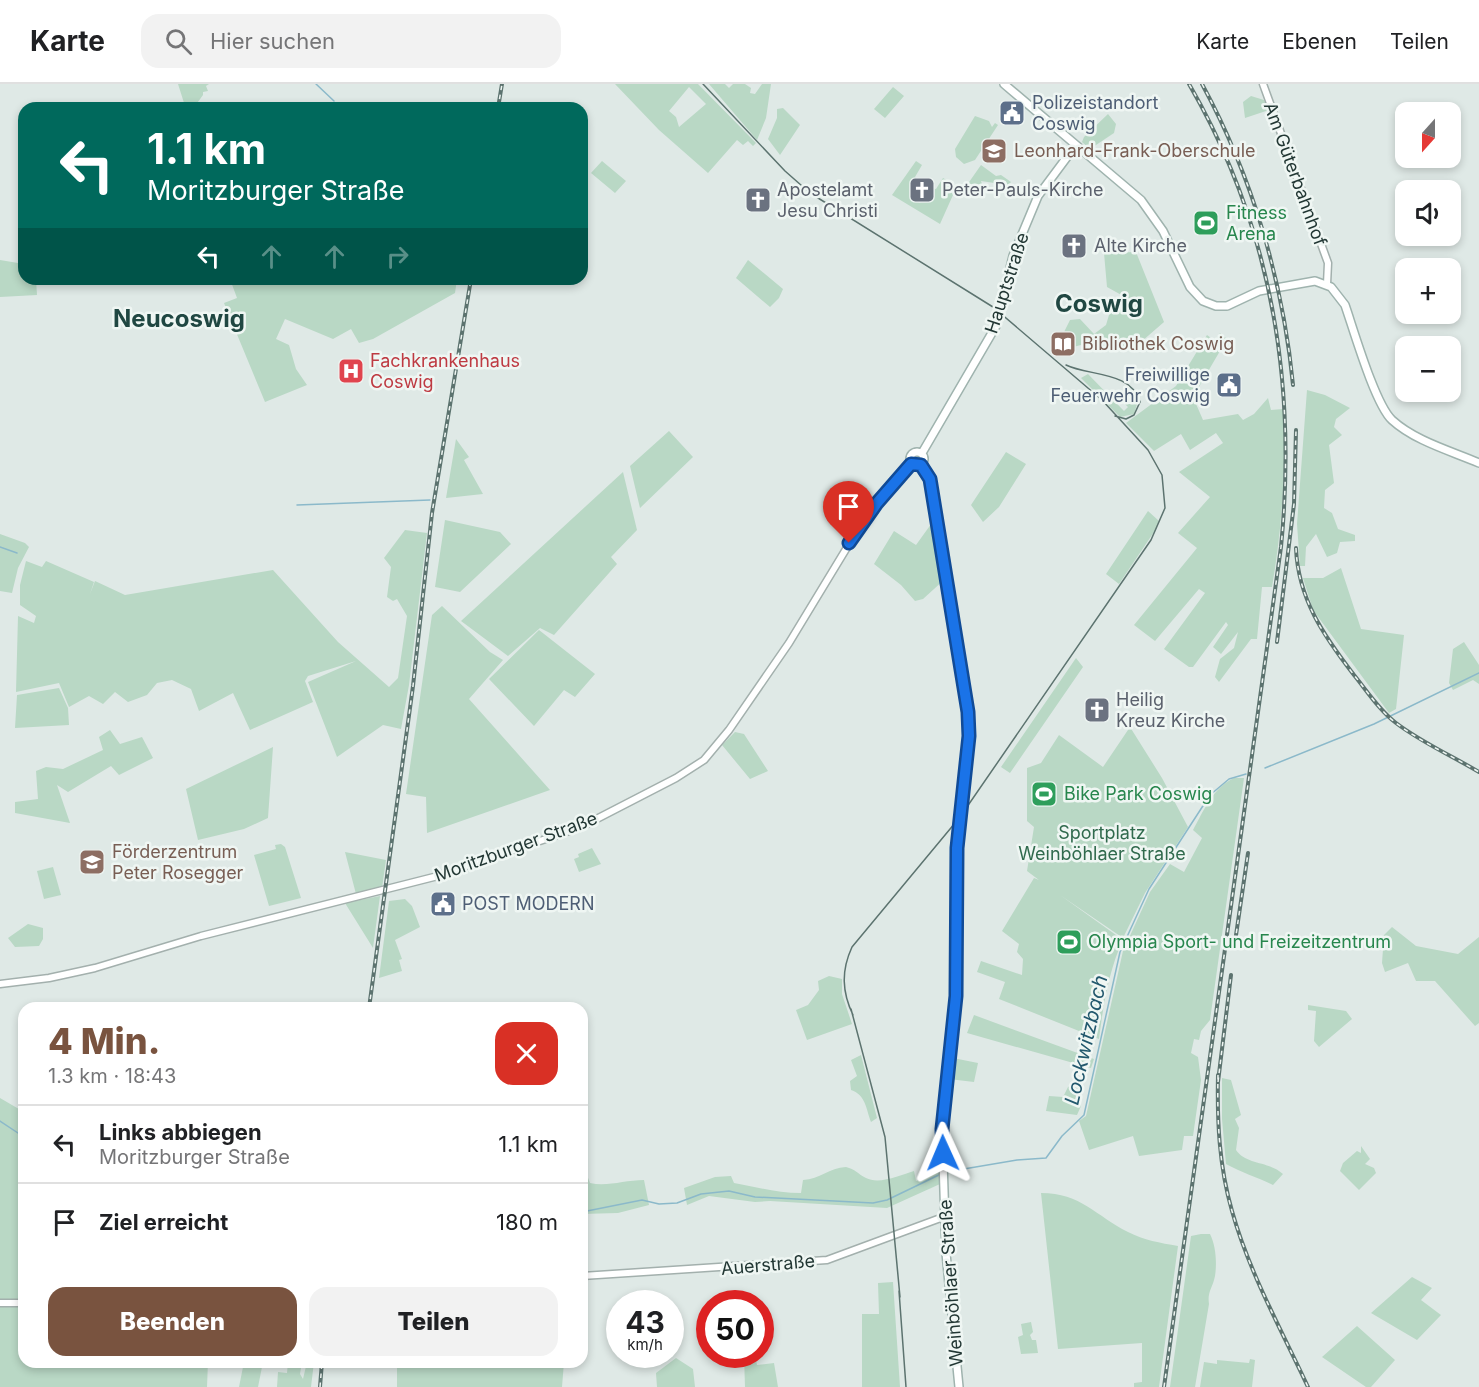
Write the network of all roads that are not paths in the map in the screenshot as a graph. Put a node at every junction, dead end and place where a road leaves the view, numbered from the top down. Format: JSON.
{"nodes":[{"id":1,"x":1004,"y":84,"type":"edge"},
{"id":2,"x":1263,"y":84,"type":"edge"},
{"id":3,"x":1076,"y":145,"type":"junction"},
{"id":4,"x":1324,"y":283,"type":"junction"},
{"id":5,"x":922,"y":453,"type":"junction"},
{"id":6,"x":1479,"y":463,"type":"edge"},
{"id":7,"x":911,"y":464,"type":"junction"},
{"id":8,"x":921,"y":465,"type":"junction"},
{"id":9,"x":0,"y":984,"type":"edge"},
{"id":10,"x":946,"y":1216,"type":"junction"},
{"id":11,"x":588,"y":1276,"type":"edge"},
{"id":12,"x":0,"y":1303,"type":"edge"},
{"id":13,"x":18,"y":1303,"type":"edge"},
{"id":14,"x":959,"y":1387,"type":"edge"}],
"edges":[{"from":1,"to":3,"type":"main road"},
{"from":2,"to":4,"type":"street","name":"Am Güterbahnhof"},
{"from":3,"to":4,"type":"main road"},
{"from":3,"to":5,"type":"main road","name":"Hauptstraße"},
{"from":4,"to":6,"type":"main road"},
{"from":5,"to":7,"type":"main road"},
{"from":5,"to":8,"type":"main road"},
{"from":7,"to":8,"type":"main road"},
{"from":7,"to":9,"type":"street","name":"Moritzburger Straße"},
{"from":8,"to":10,"type":"main road","name":"Weinböhlaer Straße"},
{"from":10,"to":11,"type":"street","name":"Auerstraße"},
{"from":10,"to":14,"type":"main road","name":"Weinböhlaer Straße"},
{"from":12,"to":13,"type":"street"}]}
